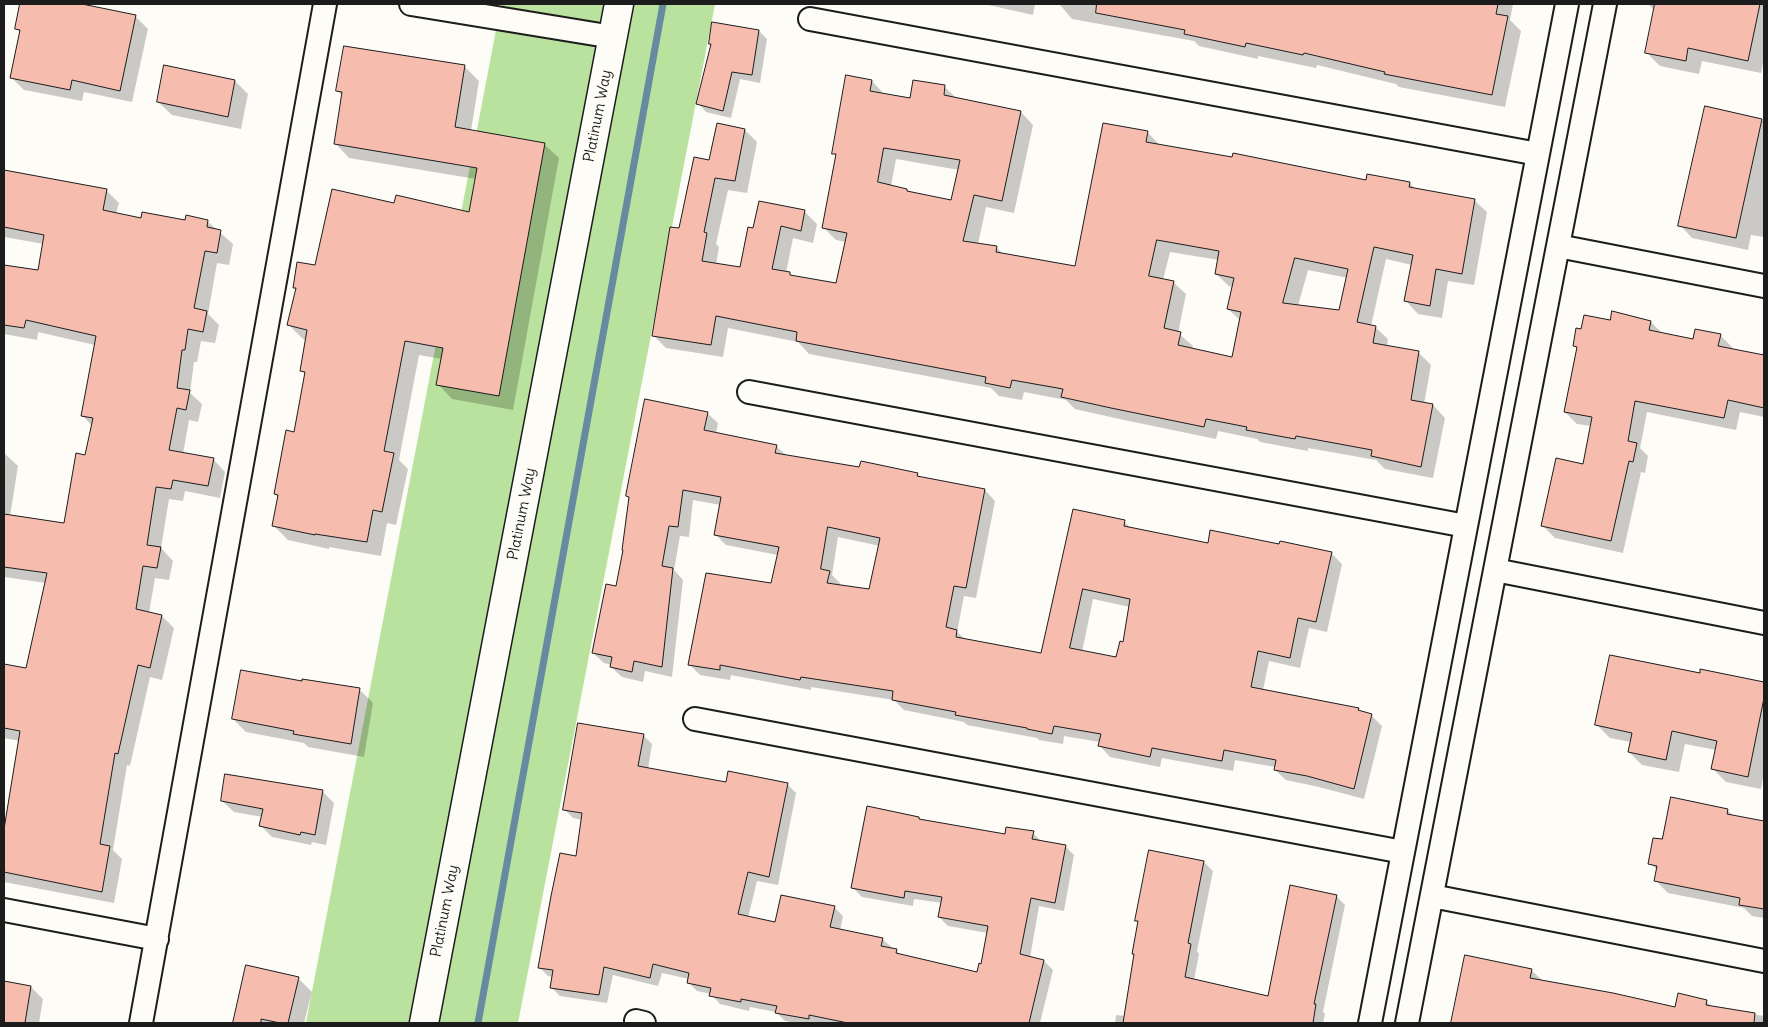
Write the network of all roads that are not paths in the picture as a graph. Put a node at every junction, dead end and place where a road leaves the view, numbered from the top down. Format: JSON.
{"nodes":[{"id":1,"x":325,"y":4,"type":"edge"},
{"id":2,"x":411,"y":4,"type":"edge"},
{"id":3,"x":619,"y":4,"type":"edge"},
{"id":4,"x":1567,"y":4,"type":"edge"},
{"id":5,"x":1605,"y":4,"type":"edge"},
{"id":6,"x":810,"y":19,"type":"dead end"},
{"id":7,"x":613,"y":37,"type":"junction"},
{"id":8,"x":1538,"y":154,"type":"junction"},
{"id":9,"x":1558,"y":246,"type":"junction"},
{"id":10,"x":1764,"y":286,"type":"edge"},
{"id":11,"x":749,"y":392,"type":"dead end"},
{"id":12,"x":1466,"y":526,"type":"junction"},
{"id":13,"x":1495,"y":570,"type":"junction"},
{"id":14,"x":1764,"y":623,"type":"edge"},
{"id":15,"x":695,"y":719,"type":"dead end"},
{"id":16,"x":1403,"y":852,"type":"junction"},
{"id":17,"x":1432,"y":896,"type":"junction"},
{"id":18,"x":4,"y":910,"type":"edge"},
{"id":19,"x":157,"y":939,"type":"junction"},
{"id":20,"x":1764,"y":961,"type":"edge"},
{"id":21,"x":141,"y":1023,"type":"edge"},
{"id":22,"x":424,"y":1023,"type":"edge"},
{"id":23,"x":1370,"y":1023,"type":"edge"},
{"id":24,"x":1407,"y":1023,"type":"edge"}],
"edges":[{"from":1,"to":19,"type":"street"},
{"from":2,"to":7,"type":"street"},
{"from":3,"to":7,"type":"street","name":"Platinum Way"},
{"from":4,"to":8,"type":"street"},
{"from":5,"to":9,"type":"street"},
{"from":6,"to":8,"type":"street"},
{"from":7,"to":22,"type":"street","name":"Platinum Way"},
{"from":8,"to":12,"type":"street"},
{"from":9,"to":10,"type":"street"},
{"from":9,"to":13,"type":"street"},
{"from":11,"to":12,"type":"street"},
{"from":12,"to":16,"type":"street"},
{"from":13,"to":14,"type":"street"},
{"from":13,"to":17,"type":"street"},
{"from":15,"to":16,"type":"street"},
{"from":16,"to":23,"type":"street"},
{"from":17,"to":20,"type":"street"},
{"from":17,"to":24,"type":"street"},
{"from":18,"to":19,"type":"street"},
{"from":19,"to":21,"type":"street"}]}
